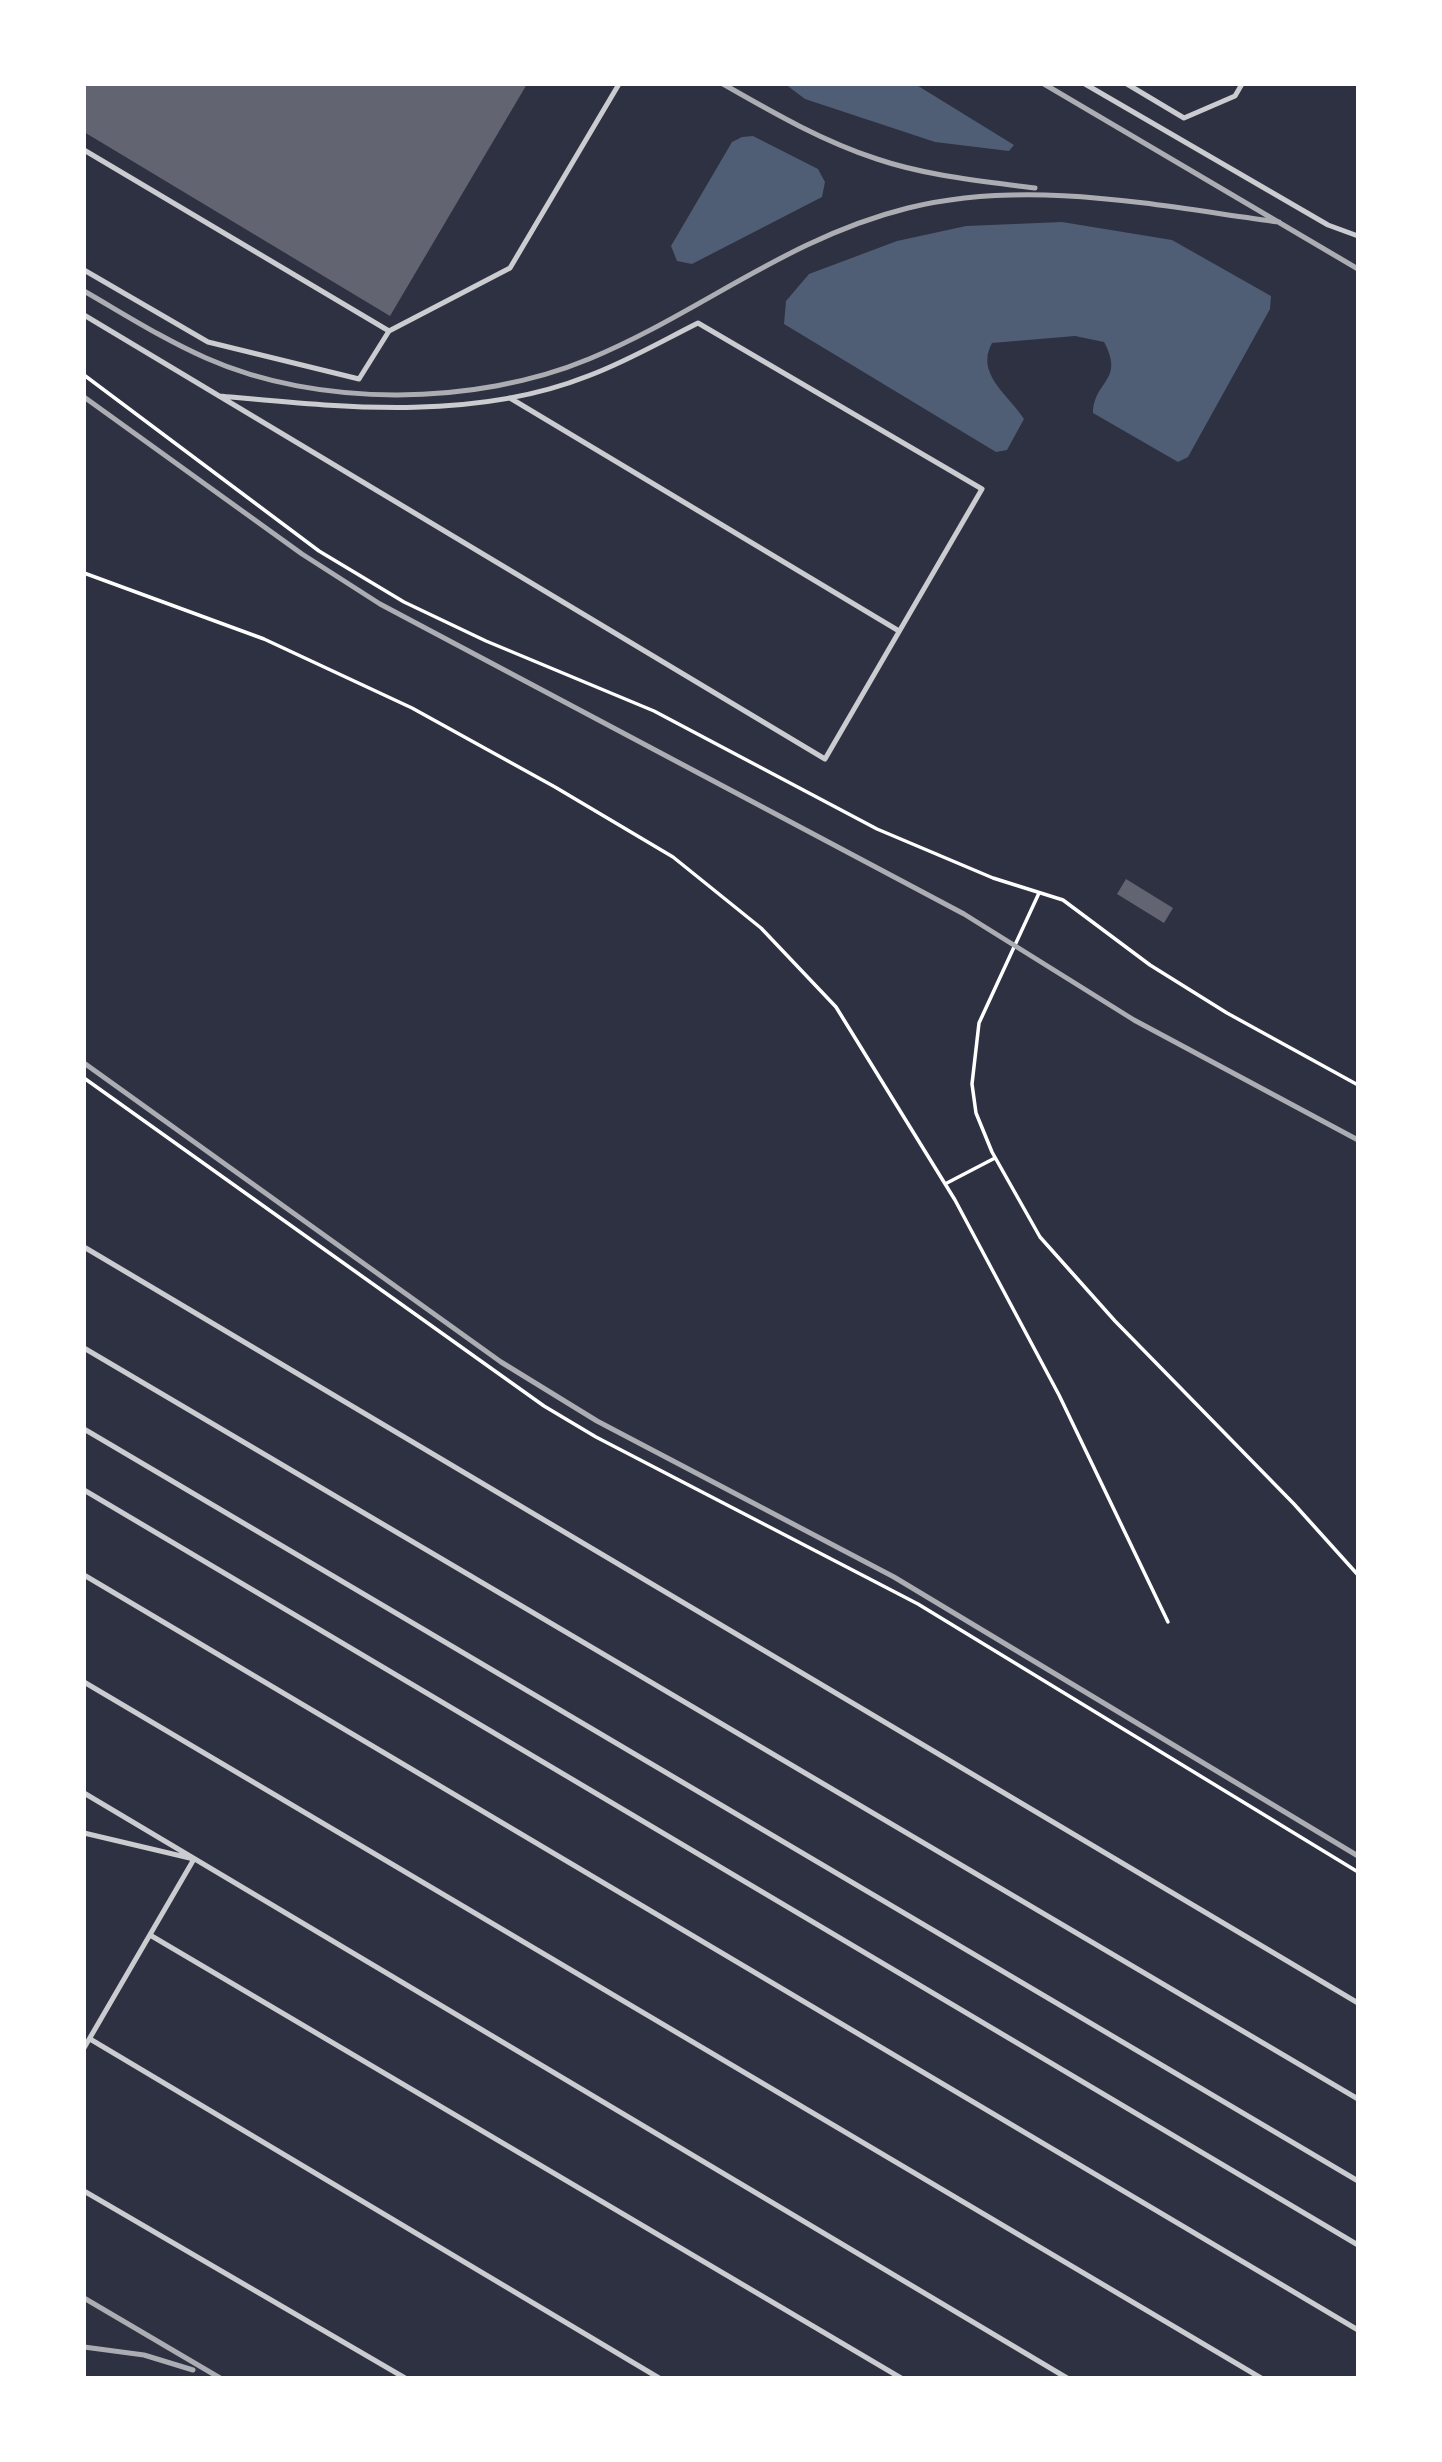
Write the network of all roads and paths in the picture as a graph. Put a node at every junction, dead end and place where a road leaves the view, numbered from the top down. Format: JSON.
{"nodes":[{"id":1,"x":619,"y":84,"type":"edge"},
{"id":2,"x":1085,"y":84,"type":"edge"},
{"id":3,"x":1127,"y":84,"type":"edge"},
{"id":4,"x":1242,"y":84,"type":"edge"},
{"id":5,"x":84,"y":150,"type":"edge"},
{"id":6,"x":1358,"y":236,"type":"edge"},
{"id":7,"x":84,"y":270,"type":"edge"},
{"id":8,"x":84,"y":315,"type":"edge"},
{"id":9,"x":389,"y":331,"type":"junction"},
{"id":10,"x":84,"y":375,"type":"edge"},
{"id":11,"x":219,"y":396,"type":"junction"},
{"id":12,"x":510,"y":398,"type":"junction"},
{"id":13,"x":84,"y":573,"type":"edge"},
{"id":14,"x":900,"y":631,"type":"junction"},
{"id":15,"x":1040,"y":893,"type":"junction"},
{"id":16,"x":84,"y":1078,"type":"edge"},
{"id":17,"x":1358,"y":1085,"type":"edge"},
{"id":18,"x":995,"y":1158,"type":"junction"},
{"id":19,"x":945,"y":1184,"type":"junction"},
{"id":20,"x":84,"y":1247,"type":"edge"},
{"id":21,"x":84,"y":1348,"type":"edge"},
{"id":22,"x":84,"y":1429,"type":"edge"},
{"id":23,"x":84,"y":1490,"type":"edge"},
{"id":24,"x":84,"y":1575,"type":"edge"},
{"id":25,"x":1358,"y":1575,"type":"edge"},
{"id":26,"x":1168,"y":1622,"type":"dead end"},
{"id":27,"x":84,"y":1682,"type":"edge"},
{"id":28,"x":84,"y":1793,"type":"edge"},
{"id":29,"x":84,"y":1833,"type":"edge"},
{"id":30,"x":194,"y":1859,"type":"junction"},
{"id":31,"x":1358,"y":1872,"type":"edge"},
{"id":32,"x":150,"y":1935,"type":"junction"},
{"id":33,"x":1358,"y":2003,"type":"edge"},
{"id":34,"x":90,"y":2039,"type":"junction"},
{"id":35,"x":84,"y":2048,"type":"edge"},
{"id":36,"x":1358,"y":2099,"type":"edge"},
{"id":37,"x":1358,"y":2182,"type":"edge"},
{"id":38,"x":84,"y":2192,"type":"edge"},
{"id":39,"x":1358,"y":2245,"type":"edge"},
{"id":40,"x":1358,"y":2330,"type":"edge"},
{"id":41,"x":405,"y":2378,"type":"edge"},
{"id":42,"x":659,"y":2378,"type":"edge"},
{"id":43,"x":901,"y":2378,"type":"edge"},
{"id":44,"x":1067,"y":2378,"type":"edge"},
{"id":45,"x":1261,"y":2378,"type":"edge"}],
"edges":[{"from":1,"to":9,"type":"lane"},
{"from":2,"to":6,"type":"lane"},
{"from":3,"to":4,"type":"lane"},
{"from":5,"to":9,"type":"lane"},
{"from":7,"to":9,"type":"lane"},
{"from":8,"to":11,"type":"lane"},
{"from":10,"to":15,"type":"path"},
{"from":11,"to":12,"type":"lane"},
{"from":11,"to":14,"type":"lane"},
{"from":12,"to":14,"type":"lane"},
{"from":12,"to":14,"type":"lane"},
{"from":13,"to":19,"type":"path"},
{"from":15,"to":17,"type":"path"},
{"from":15,"to":18,"type":"path"},
{"from":16,"to":31,"type":"path"},
{"from":18,"to":19,"type":"path"},
{"from":18,"to":25,"type":"path"},
{"from":19,"to":26,"type":"path"},
{"from":20,"to":33,"type":"lane"},
{"from":21,"to":36,"type":"lane"},
{"from":22,"to":37,"type":"lane"},
{"from":23,"to":39,"type":"lane"},
{"from":24,"to":40,"type":"lane"},
{"from":27,"to":45,"type":"lane"},
{"from":28,"to":30,"type":"lane"},
{"from":29,"to":30,"type":"lane"},
{"from":30,"to":32,"type":"lane"},
{"from":30,"to":44,"type":"lane"},
{"from":32,"to":34,"type":"lane"},
{"from":32,"to":43,"type":"lane"},
{"from":34,"to":35,"type":"lane"},
{"from":34,"to":42,"type":"lane"},
{"from":38,"to":41,"type":"lane"}]}
